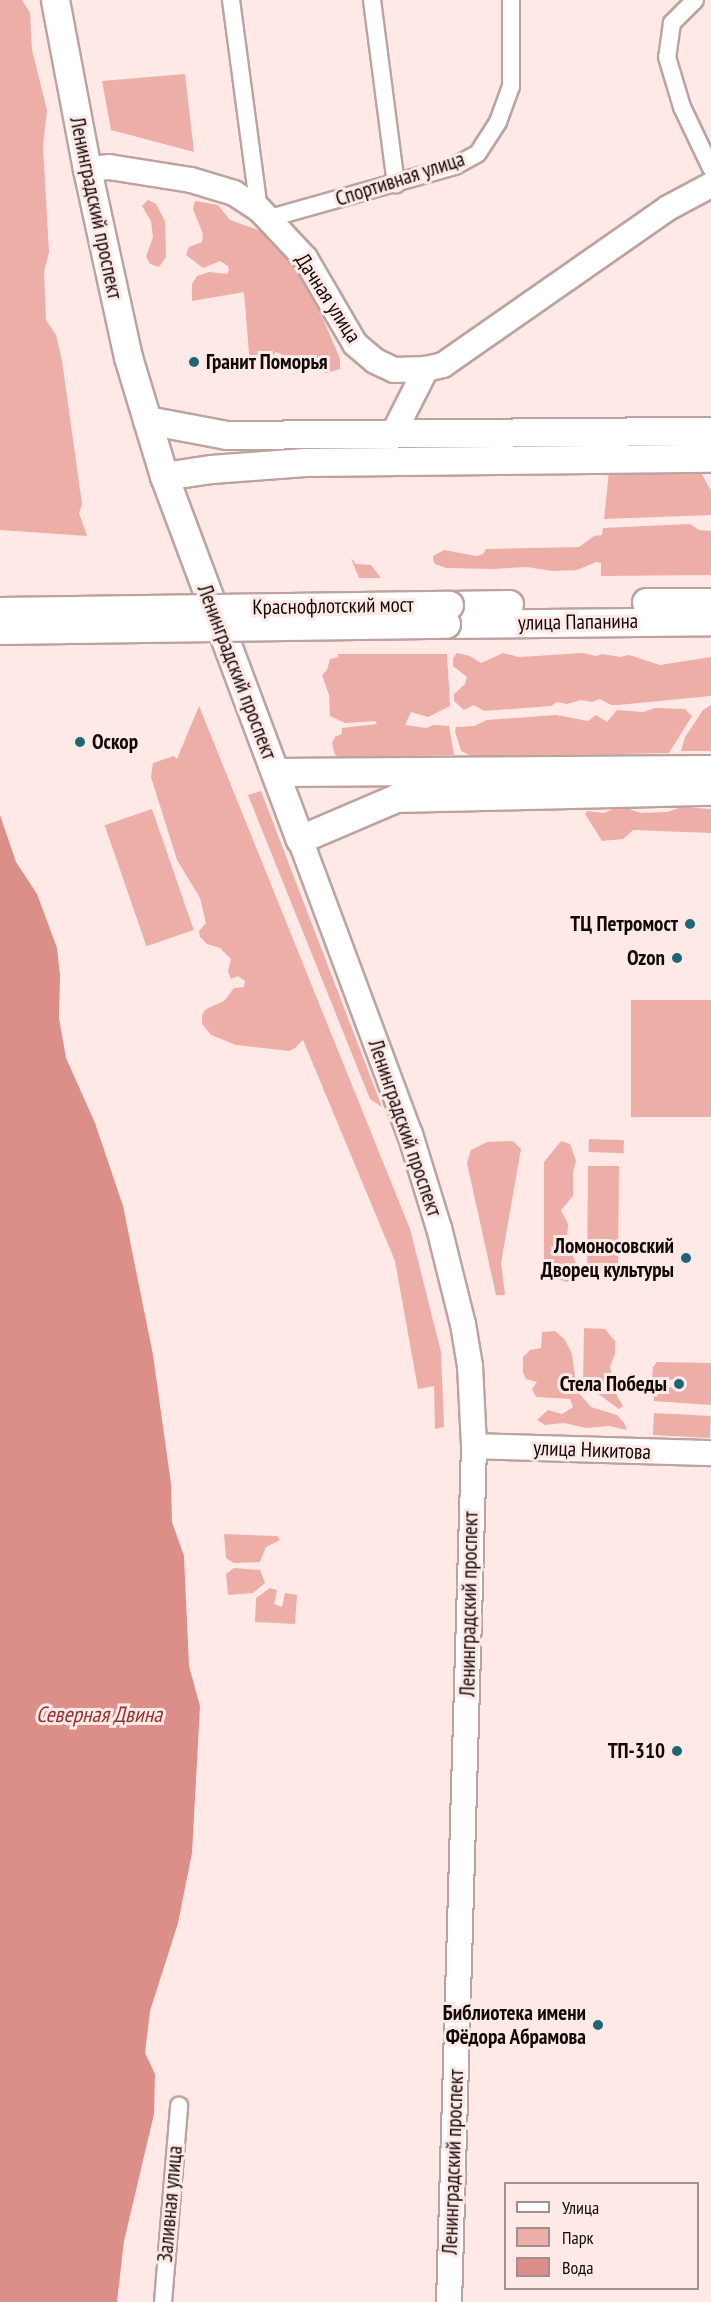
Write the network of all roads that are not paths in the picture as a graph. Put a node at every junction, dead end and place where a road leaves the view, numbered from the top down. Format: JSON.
{"nodes":[{"id":1,"x":55,"y":0,"type":"edge"},
{"id":2,"x":231,"y":0,"type":"edge"},
{"id":3,"x":372,"y":0,"type":"edge"},
{"id":4,"x":511,"y":0,"type":"edge"},
{"id":5,"x":695,"y":0,"type":"edge"},
{"id":6,"x":711,"y":168,"type":"edge"},
{"id":7,"x":87,"y":169,"type":"junction"},
{"id":8,"x":396,"y":183,"type":"junction"},
{"id":9,"x":711,"y":185,"type":"edge"},
{"id":10,"x":265,"y":213,"type":"junction"},
{"id":11,"x":426,"y":369,"type":"junction"},
{"id":12,"x":147,"y":420,"type":"junction"},
{"id":13,"x":711,"y":431,"type":"edge"},
{"id":14,"x":393,"y":434,"type":"junction"},
{"id":15,"x":711,"y":458,"type":"edge"},
{"id":16,"x":164,"y":476,"type":"junction"},
{"id":17,"x":711,"y":602,"type":"edge"},
{"id":18,"x":0,"y":611,"type":"edge"},
{"id":19,"x":621,"y":612,"type":"junction"},
{"id":20,"x":447,"y":614,"type":"junction"},
{"id":21,"x":711,"y":621,"type":"edge"},
{"id":22,"x":0,"y":630,"type":"edge"},
{"id":23,"x":711,"y":769,"type":"edge"},
{"id":24,"x":275,"y":772,"type":"junction"},
{"id":25,"x":711,"y":791,"type":"edge"},
{"id":26,"x":300,"y":838,"type":"junction"},
{"id":27,"x":474,"y":1446,"type":"junction"},
{"id":28,"x":711,"y":1453,"type":"edge"},
{"id":29,"x":178,"y":2106,"type":"dead end"},
{"id":30,"x":163,"y":2302,"type":"edge"},
{"id":31,"x":449,"y":2302,"type":"edge"}],
"edges":[{"from":1,"to":7,"type":"main road","name":"Ленинградский проспект"},
{"from":2,"to":10,"type":"street"},
{"from":3,"to":8,"type":"street"},
{"from":4,"to":8,"type":"street","name":"Спортивная улица"},
{"from":5,"to":6,"type":"street"},
{"from":7,"to":10,"type":"main road","name":"Дачная улица"},
{"from":7,"to":12,"type":"main road","name":"Ленинградский проспект"},
{"from":8,"to":10,"type":"street","name":"Спортивная улица"},
{"from":9,"to":11,"type":"main road","name":"Дачная улица"},
{"from":10,"to":11,"type":"main road","name":"Дачная улица"},
{"from":11,"to":14,"type":"main road"},
{"from":12,"to":14,"type":"main road"},
{"from":12,"to":16,"type":"main road","name":"Ленинградский проспект"},
{"from":13,"to":14,"type":"main road"},
{"from":15,"to":16,"type":"main road"},
{"from":16,"to":24,"type":"main road","name":"Ленинградский проспект"},
{"from":17,"to":19,"type":"main road","name":"улица Папанина"},
{"from":18,"to":20,"type":"main road","name":"Краснофлотский мост","bridge":true},
{"from":19,"to":20,"type":"main road","name":"улица Папанина"},
{"from":19,"to":21,"type":"main road","name":"улица Папанина"},
{"from":20,"to":22,"type":"main road","name":"Краснофлотский мост","bridge":true},
{"from":23,"to":24,"type":"main road"},
{"from":24,"to":26,"type":"main road","name":"Ленинградский проспект"},
{"from":25,"to":26,"type":"main road"},
{"from":26,"to":27,"type":"main road","name":"Ленинградский проспект"},
{"from":27,"to":28,"type":"main road","name":"улица Никитова"},
{"from":27,"to":31,"type":"main road","name":"Ленинградский проспект"},
{"from":29,"to":30,"type":"street","name":"Заливная улица"}]}
